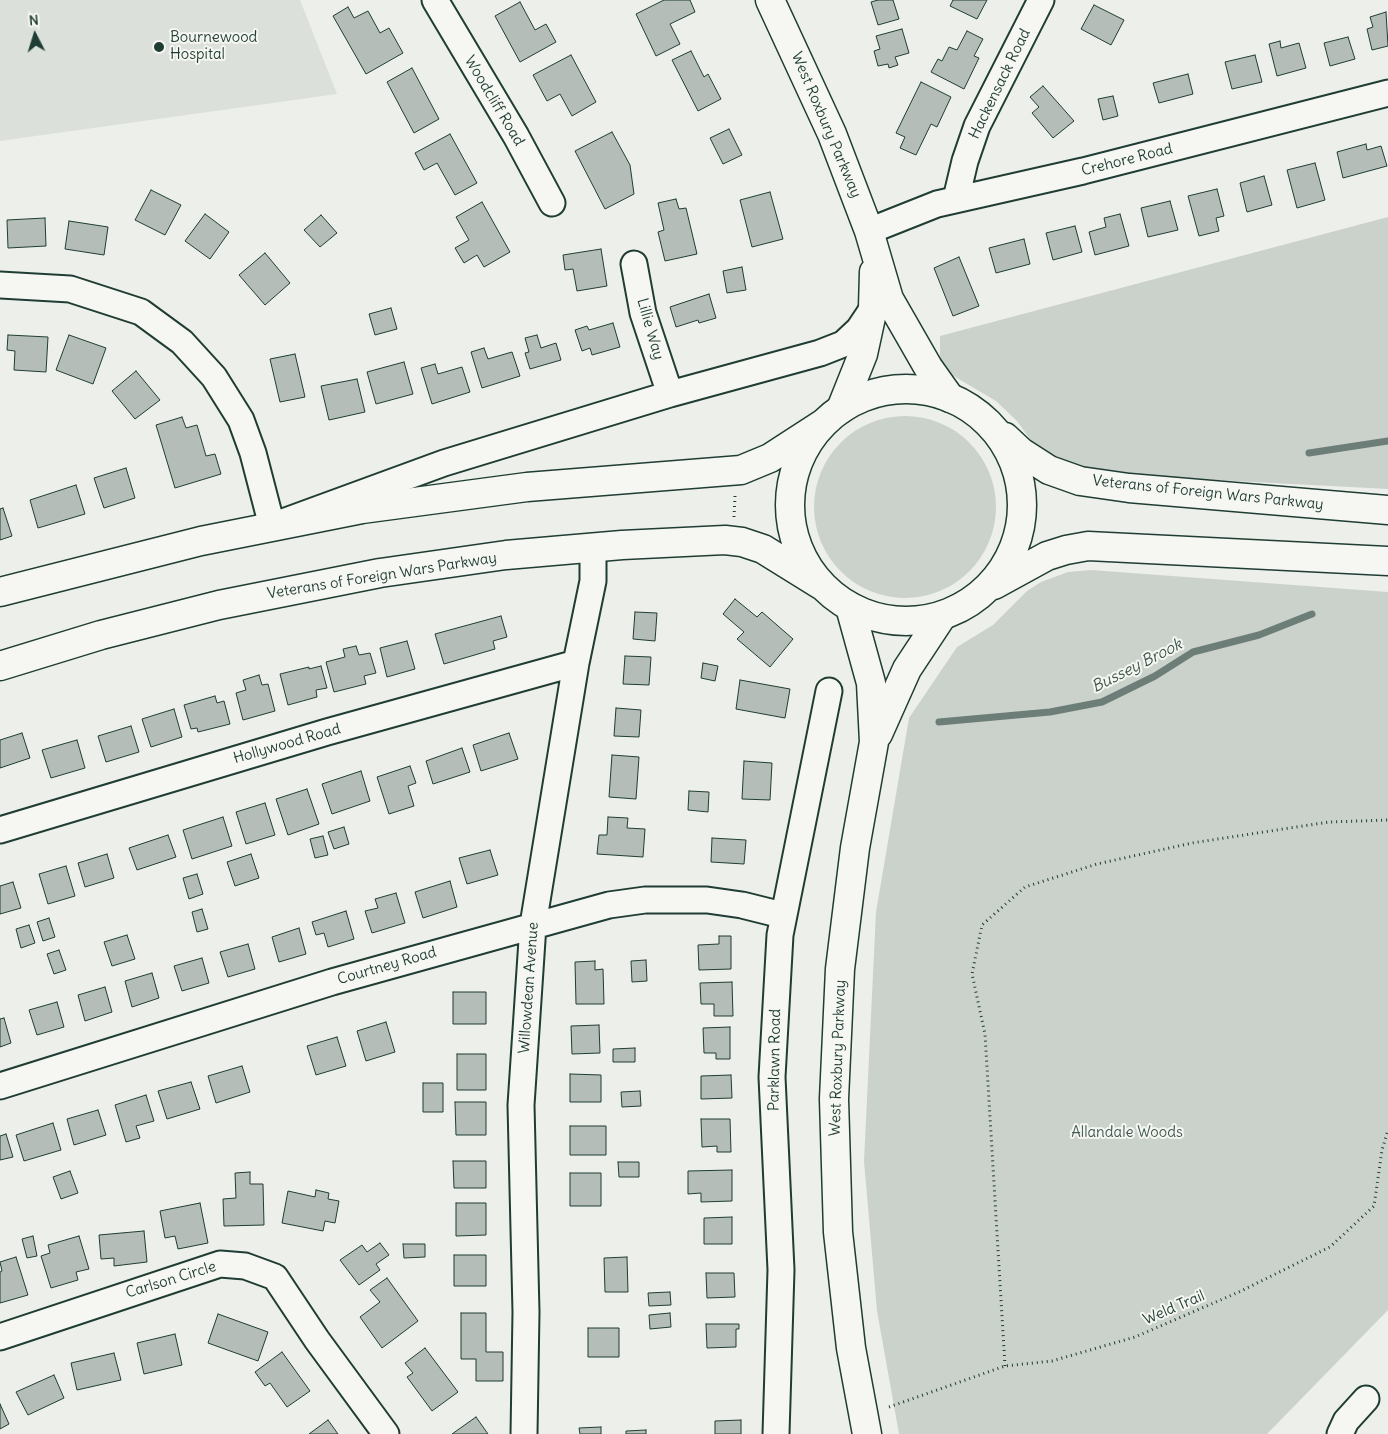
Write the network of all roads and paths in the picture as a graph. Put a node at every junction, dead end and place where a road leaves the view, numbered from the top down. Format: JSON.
{"nodes":[{"id":1,"x":435,"y":0,"type":"edge"},
{"id":2,"x":770,"y":0,"type":"edge"},
{"id":3,"x":1041,"y":0,"type":"edge"},
{"id":4,"x":1388,"y":93,"type":"edge"},
{"id":5,"x":956,"y":198,"type":"junction"},
{"id":6,"x":552,"y":204,"type":"dead end"},
{"id":7,"x":872,"y":242,"type":"junction"},
{"id":8,"x":634,"y":264,"type":"dead end"},
{"id":9,"x":0,"y":285,"type":"edge"},
{"id":10,"x":873,"y":308,"type":"junction"},
{"id":11,"x":670,"y":394,"type":"junction"},
{"id":12,"x":950,"y":398,"type":"junction"},
{"id":13,"x":833,"y":416,"type":"junction"},
{"id":14,"x":987,"y":422,"type":"junction"},
{"id":15,"x":735,"y":486,"type":"dead end"},
{"id":16,"x":1388,"y":510,"type":"edge"},
{"id":17,"x":734,"y":525,"type":"dead end"},
{"id":18,"x":272,"y":526,"type":"junction"},
{"id":19,"x":593,"y":547,"type":"junction"},
{"id":20,"x":1388,"y":561,"type":"edge"},
{"id":21,"x":820,"y":585,"type":"junction"},
{"id":22,"x":986,"y":589,"type":"junction"},
{"id":23,"x":0,"y":592,"type":"edge"},
{"id":24,"x":850,"y":607,"type":"junction"},
{"id":25,"x":942,"y":616,"type":"junction"},
{"id":26,"x":576,"y":663,"type":"junction"},
{"id":27,"x":0,"y":666,"type":"edge"},
{"id":28,"x":829,"y":691,"type":"dead end"},
{"id":29,"x":874,"y":742,"type":"junction"},
{"id":30,"x":1388,"y":820,"type":"edge"},
{"id":31,"x":0,"y":830,"type":"edge"},
{"id":32,"x":782,"y":915,"type":"junction"},
{"id":33,"x":533,"y":925,"type":"junction"},
{"id":34,"x":0,"y":1086,"type":"edge"},
{"id":35,"x":1388,"y":1130,"type":"edge"},
{"id":36,"x":0,"y":1337,"type":"edge"},
{"id":37,"x":1005,"y":1366,"type":"junction"},
{"id":38,"x":1366,"y":1399,"type":"dead end"},
{"id":39,"x":889,"y":1407,"type":"dead end"},
{"id":40,"x":386,"y":1434,"type":"edge"},
{"id":41,"x":524,"y":1434,"type":"edge"},
{"id":42,"x":776,"y":1434,"type":"edge"},
{"id":43,"x":867,"y":1434,"type":"edge"},
{"id":44,"x":1340,"y":1434,"type":"edge"}],
"edges":[{"from":1,"to":6,"type":"street","name":"Woodcliff Road"},
{"from":2,"to":7,"type":"main road","name":"West Roxbury Parkway"},
{"from":3,"to":5,"type":"street","name":"Hackensack Road"},
{"from":4,"to":5,"type":"street","name":"Crehore Road"},
{"from":5,"to":7,"type":"street","name":"Crehore Road"},
{"from":7,"to":10,"type":"main road","name":"West Roxbury Parkway"},
{"from":7,"to":12,"type":"main road","name":"West Roxbury Parkway"},
{"from":8,"to":11,"type":"street","name":"Lillie Way"},
{"from":9,"to":18,"type":"street"},
{"from":10,"to":11,"type":"street"},
{"from":10,"to":13,"type":"main road","name":"West Roxbury Parkway"},
{"from":11,"to":18,"type":"street"},
{"from":12,"to":13,"type":"main road"},
{"from":12,"to":14,"type":"main road"},
{"from":13,"to":18,"type":"main road"},
{"from":13,"to":21,"type":"main road"},
{"from":14,"to":16,"type":"main road","name":"Veterans of Foreign Wars Parkway"},
{"from":14,"to":22,"type":"main road"},
{"from":15,"to":17,"type":"path"},
{"from":18,"to":23,"type":"main road"},
{"from":19,"to":21,"type":"main road","name":"Veterans of Foreign Wars Parkway"},
{"from":19,"to":26,"type":"street","name":"Willowdean Avenue"},
{"from":19,"to":27,"type":"main road","name":"Veterans of Foreign Wars Parkway"},
{"from":20,"to":22,"type":"main road"},
{"from":21,"to":24,"type":"main road","name":"Veterans of Foreign Wars Parkway"},
{"from":22,"to":25,"type":"main road"},
{"from":24,"to":25,"type":"main road","name":"Veterans of Foreign Wars Parkway"},
{"from":24,"to":29,"type":"main road","name":"West Roxbury Parkway"},
{"from":25,"to":29,"type":"main road","name":"West Roxbury Parkway"},
{"from":26,"to":31,"type":"street","name":"Hollywood Road"},
{"from":26,"to":33,"type":"street","name":"Willowdean Avenue"},
{"from":28,"to":32,"type":"street","name":"Parklawn Road"},
{"from":29,"to":43,"type":"main road","name":"West Roxbury Parkway"},
{"from":30,"to":37,"type":"path"},
{"from":32,"to":33,"type":"street","name":"Courtney Road"},
{"from":32,"to":42,"type":"street","name":"Parklawn Road"},
{"from":33,"to":34,"type":"street","name":"Courtney Road"},
{"from":33,"to":41,"type":"street","name":"Willowdean Avenue"},
{"from":35,"to":37,"type":"path","name":"Weld Trail"},
{"from":36,"to":40,"type":"street","name":"Carlson Circle"},
{"from":37,"to":39,"type":"path","name":"Weld Trail"},
{"from":38,"to":44,"type":"street"}]}
